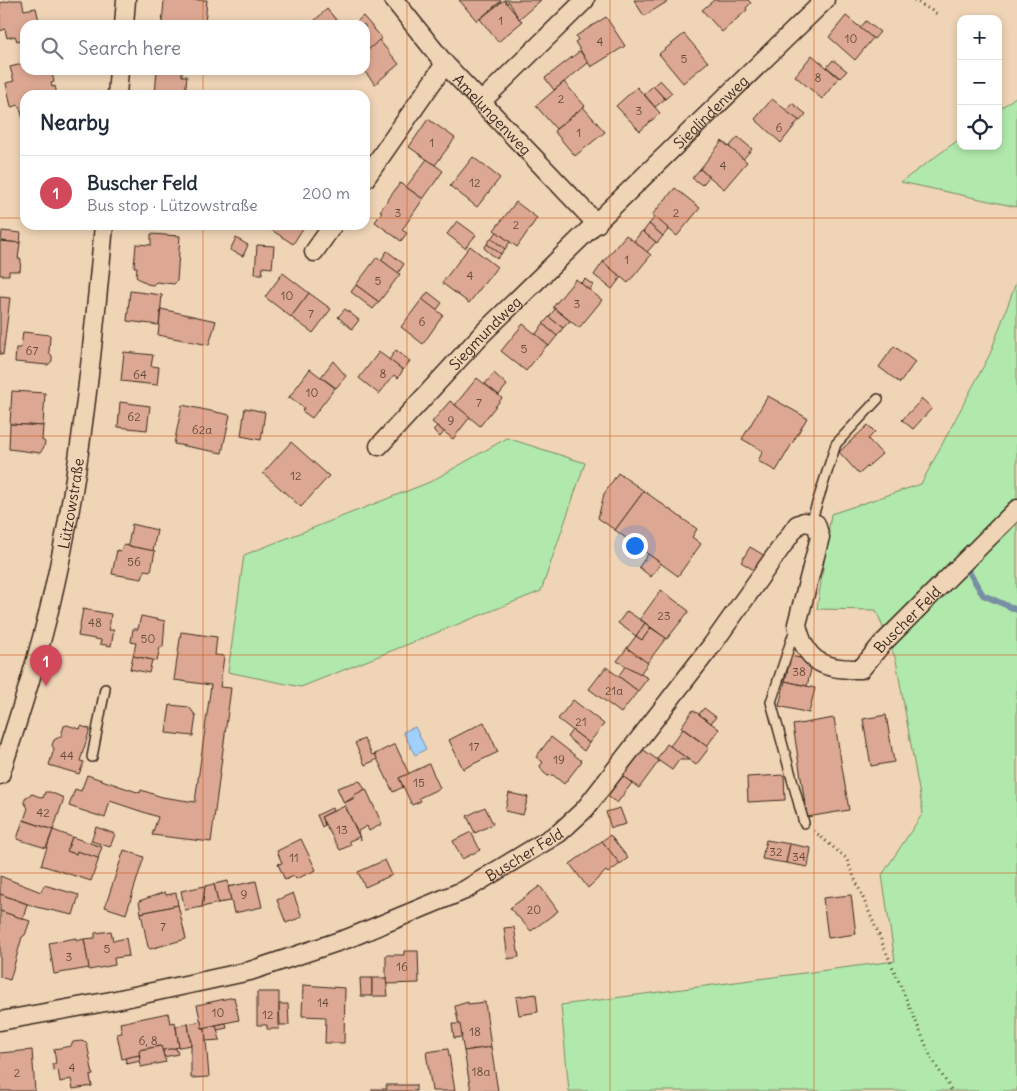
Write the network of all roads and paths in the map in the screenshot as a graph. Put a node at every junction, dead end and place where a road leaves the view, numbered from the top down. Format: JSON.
{"nodes":[{"id":1,"x":126,"y":0,"type":"edge"},
{"id":2,"x":394,"y":0,"type":"edge"},
{"id":3,"x":585,"y":0,"type":"edge"},
{"id":4,"x":825,"y":0,"type":"edge"},
{"id":5,"x":914,"y":0,"type":"edge"},
{"id":6,"x":939,"y":15,"type":"dead end"},
{"id":7,"x":124,"y":20,"type":"edge"},
{"id":8,"x":445,"y":64,"type":"junction"},
{"id":9,"x":119,"y":75,"type":"edge"},
{"id":10,"x":117,"y":90,"type":"edge"},
{"id":11,"x":482,"y":101,"type":"junction"},
{"id":12,"x":370,"y":172,"type":"edge"},
{"id":13,"x":597,"y":224,"type":"junction"},
{"id":14,"x":103,"y":230,"type":"edge"},
{"id":15,"x":329,"y":230,"type":"edge"},
{"id":16,"x":314,"y":252,"type":"dead end"},
{"id":17,"x":878,"y":399,"type":"dead end"},
{"id":18,"x":379,"y":446,"type":"dead end"},
{"id":19,"x":1017,"y":509,"type":"edge"},
{"id":20,"x":811,"y":522,"type":"junction"},
{"id":21,"x":797,"y":624,"type":"junction"},
{"id":22,"x":106,"y":689,"type":"dead end"},
{"id":23,"x":92,"y":757,"type":"dead end"},
{"id":24,"x":0,"y":775,"type":"edge"},
{"id":25,"x":804,"y":823,"type":"joint"},
{"id":26,"x":0,"y":1021,"type":"edge"},
{"id":27,"x":952,"y":1091,"type":"edge"}],
"edges":[{"from":1,"to":7,"type":"street"},
{"from":2,"to":8,"type":"street","name":"Amelungenweg"},
{"from":3,"to":11,"type":"street"},
{"from":4,"to":13,"type":"street","name":"Sieglindenweg"},
{"from":5,"to":6,"type":"path"},
{"from":8,"to":11,"type":"street","name":"Amelungenweg"},
{"from":8,"to":12,"type":"street"},
{"from":9,"to":10,"type":"street"},
{"from":11,"to":13,"type":"street","name":"Amelungenweg"},
{"from":13,"to":18,"type":"street","name":"Siegmundweg"},
{"from":14,"to":24,"type":"street","name":"Lützowstraße"},
{"from":15,"to":16,"type":"street"},
{"from":17,"to":20,"type":"lane"},
{"from":19,"to":21,"type":"street","name":"Buscher Feld"},
{"from":20,"to":21,"type":"street"},
{"from":20,"to":26,"type":"street","name":"Buscher Feld"},
{"from":21,"to":25,"type":"lane"},
{"from":22,"to":23,"type":"lane"},
{"from":25,"to":27,"type":"path"}]}
